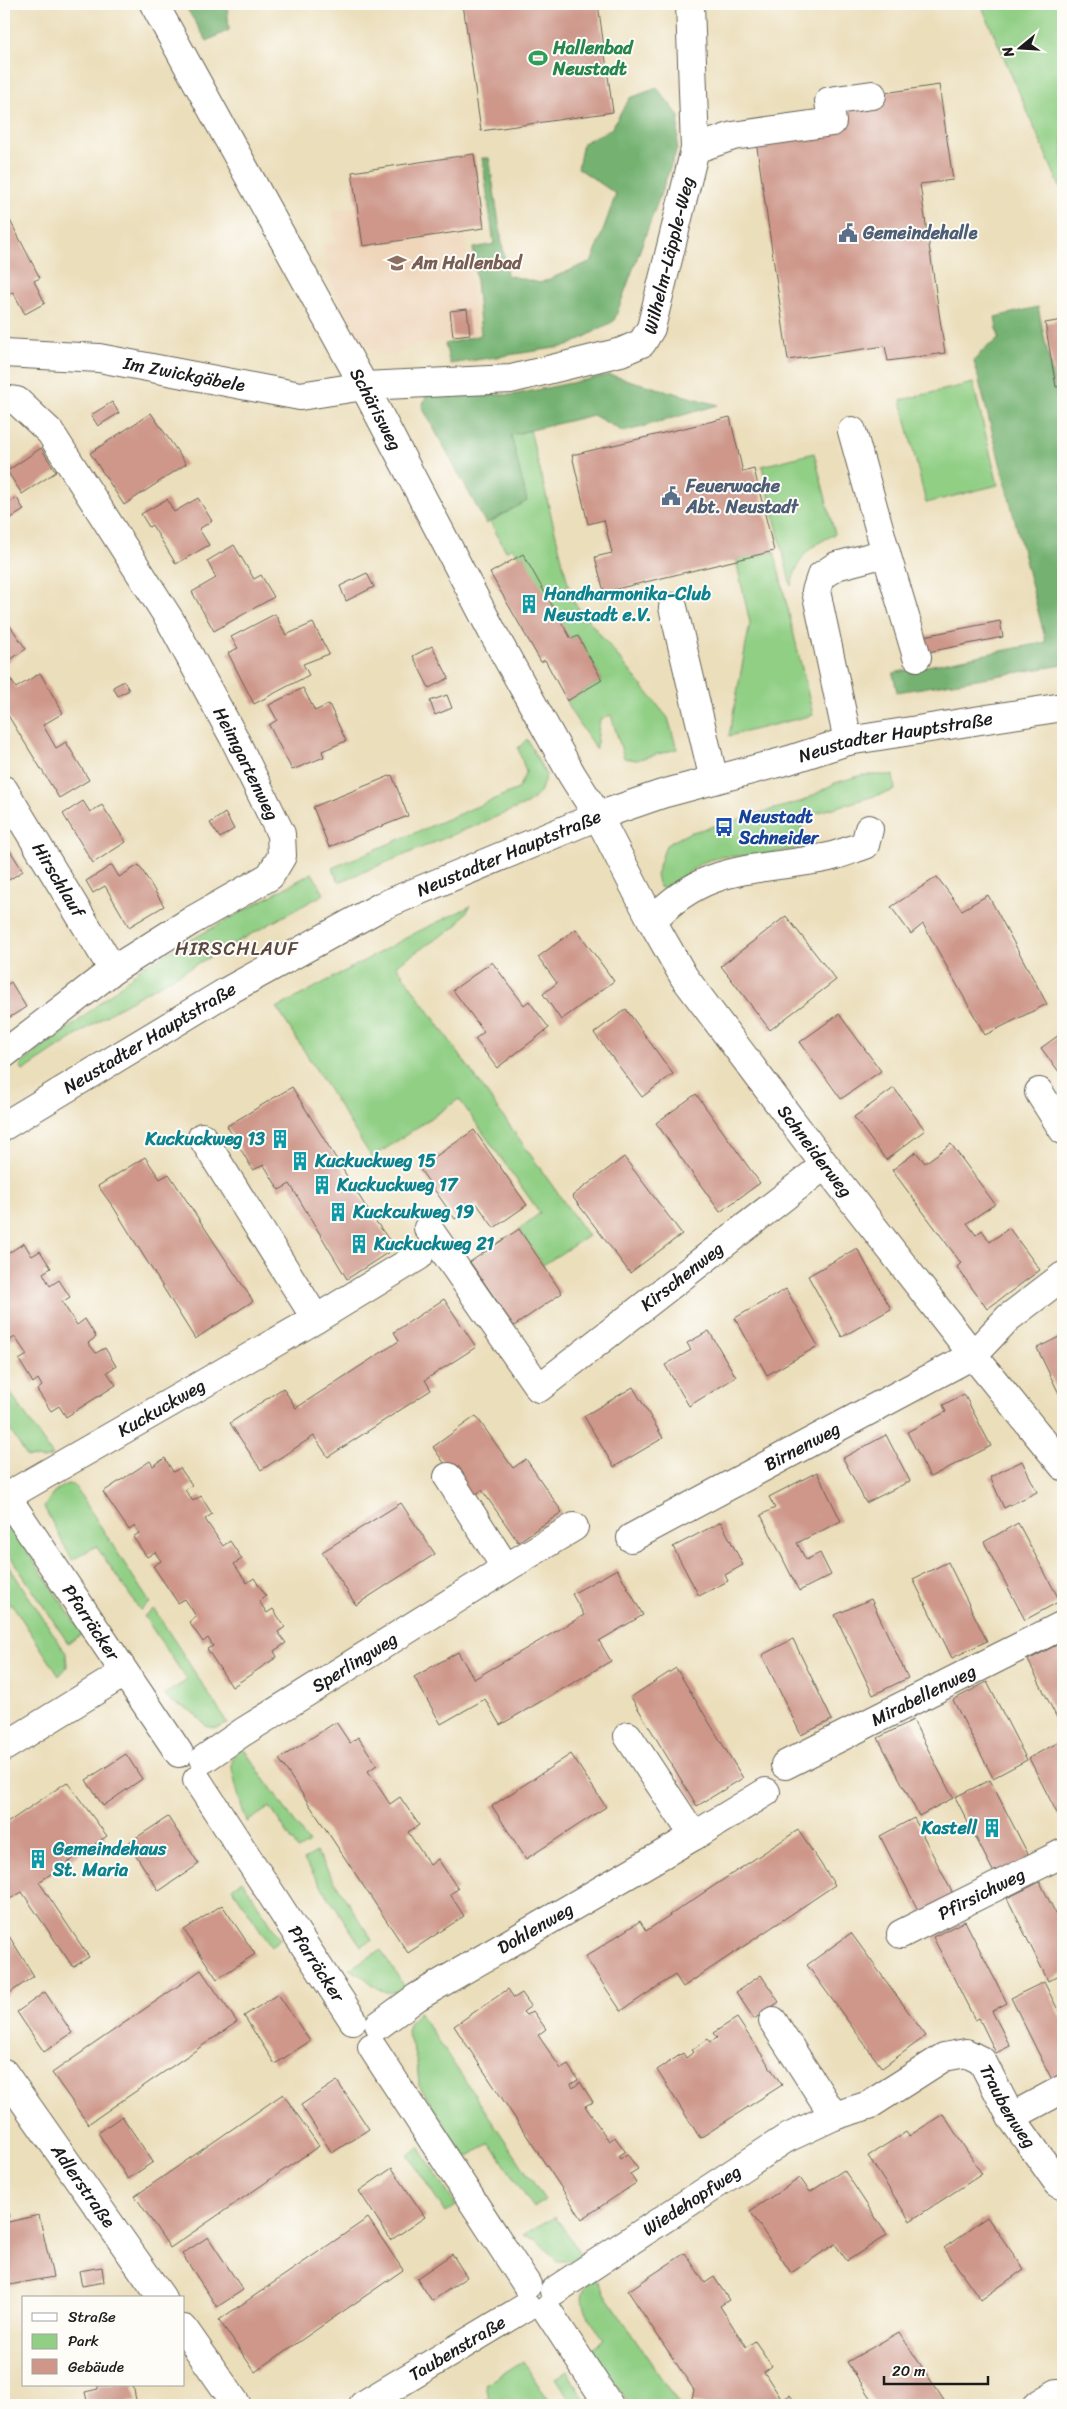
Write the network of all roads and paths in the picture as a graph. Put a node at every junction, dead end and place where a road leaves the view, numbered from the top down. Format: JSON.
{"nodes":[{"id":1,"x":154,"y":4,"type":"edge"},
{"id":2,"x":690,"y":4,"type":"edge"},
{"id":3,"x":872,"y":95,"type":"dead end"},
{"id":4,"x":695,"y":149,"type":"junction"},
{"id":5,"x":4,"y":353,"type":"edge"},
{"id":6,"x":364,"y":386,"type":"junction"},
{"id":7,"x":4,"y":399,"type":"edge"},
{"id":8,"x":852,"y":431,"type":"dead end"},
{"id":9,"x":886,"y":553,"type":"junction"},
{"id":10,"x":673,"y":608,"type":"dead end"},
{"id":11,"x":917,"y":657,"type":"dead end"},
{"id":12,"x":1063,"y":707,"type":"edge"},
{"id":13,"x":848,"y":741,"type":"junction"},
{"id":14,"x":714,"y":780,"type":"junction"},
{"id":15,"x":4,"y":790,"type":"edge"},
{"id":16,"x":598,"y":816,"type":"junction"},
{"id":17,"x":869,"y":829,"type":"dead end"},
{"id":18,"x":652,"y":921,"type":"junction"},
{"id":19,"x":113,"y":970,"type":"junction"},
{"id":20,"x":4,"y":1054,"type":"edge"},
{"id":21,"x":1039,"y":1092,"type":"dead end"},
{"id":22,"x":4,"y":1126,"type":"edge"},
{"id":23,"x":1063,"y":1130,"type":"edge"},
{"id":24,"x":202,"y":1137,"type":"dead end"},
{"id":25,"x":825,"y":1166,"type":"junction"},
{"id":26,"x":428,"y":1228,"type":"dead end"},
{"id":27,"x":419,"y":1256,"type":"dead end"},
{"id":28,"x":1063,"y":1276,"type":"edge"},
{"id":29,"x":316,"y":1319,"type":"junction"},
{"id":30,"x":973,"y":1355,"type":"junction"},
{"id":31,"x":1063,"y":1466,"type":"edge"},
{"id":32,"x":448,"y":1476,"type":"dead end"},
{"id":33,"x":5,"y":1495,"type":"edge"},
{"id":34,"x":574,"y":1526,"type":"dead end"},
{"id":35,"x":630,"y":1538,"type":"dead end"},
{"id":36,"x":506,"y":1568,"type":"junction"},
{"id":37,"x":1063,"y":1625,"type":"edge"},
{"id":38,"x":124,"y":1673,"type":"junction"},
{"id":39,"x":628,"y":1736,"type":"dead end"},
{"id":40,"x":4,"y":1747,"type":"edge"},
{"id":41,"x":193,"y":1764,"type":"junction"},
{"id":42,"x":785,"y":1765,"type":"dead end"},
{"id":43,"x":766,"y":1792,"type":"dead end"},
{"id":44,"x":694,"y":1836,"type":"junction"},
{"id":45,"x":1063,"y":1853,"type":"edge"},
{"id":46,"x":901,"y":1934,"type":"dead end"},
{"id":47,"x":773,"y":2021,"type":"dead end"},
{"id":48,"x":368,"y":2031,"type":"junction"},
{"id":49,"x":966,"y":2053,"type":"joint"},
{"id":50,"x":4,"y":2073,"type":"edge"},
{"id":51,"x":1063,"y":2089,"type":"edge"},
{"id":52,"x":834,"y":2116,"type":"junction"},
{"id":53,"x":1011,"y":2117,"type":"junction"},
{"id":54,"x":1063,"y":2186,"type":"edge"},
{"id":55,"x":161,"y":2296,"type":"edge"},
{"id":56,"x":539,"y":2298,"type":"junction"},
{"id":57,"x":185,"y":2330,"type":"edge"},
{"id":58,"x":1063,"y":2392,"type":"edge"},
{"id":59,"x":237,"y":2405,"type":"edge"},
{"id":60,"x":363,"y":2405,"type":"edge"},
{"id":61,"x":609,"y":2405,"type":"edge"},
{"id":62,"x":1037,"y":2405,"type":"edge"}],
"edges":[{"from":1,"to":6,"type":"street","name":"Schärisweg"},
{"from":2,"to":4,"type":"street","name":"Wilhelm-Läpple-Weg"},
{"from":3,"to":4,"type":"street"},
{"from":4,"to":6,"type":"street","name":"Wilhelm-Läpple-Weg"},
{"from":5,"to":6,"type":"street","name":"Im Zwickgäbele"},
{"from":6,"to":16,"type":"street","name":"Schärisweg"},
{"from":7,"to":19,"type":"street","name":"Heimgartenweg"},
{"from":8,"to":9,"type":"street"},
{"from":9,"to":11,"type":"street"},
{"from":9,"to":13,"type":"street"},
{"from":10,"to":14,"type":"street"},
{"from":12,"to":13,"type":"street","name":"Neustadter Hauptstraße"},
{"from":13,"to":14,"type":"street","name":"Neustadter Hauptstraße"},
{"from":14,"to":16,"type":"street","name":"Neustadter Hauptstraße"},
{"from":15,"to":19,"type":"street","name":"Hirschlauf"},
{"from":16,"to":18,"type":"street","name":"Schneiderweg"},
{"from":16,"to":22,"type":"street","name":"Neustadter Hauptstraße"},
{"from":17,"to":18,"type":"street"},
{"from":18,"to":25,"type":"street","name":"Schneiderweg"},
{"from":19,"to":20,"type":"street","name":"Heimgartenweg"},
{"from":21,"to":23,"type":"street"},
{"from":24,"to":29,"type":"street"},
{"from":25,"to":26,"type":"street","name":"Kirschenweg"},
{"from":25,"to":30,"type":"street","name":"Schneiderweg"},
{"from":27,"to":29,"type":"street","name":"Kuckuckweg"},
{"from":28,"to":30,"type":"street","name":"Birnenweg"},
{"from":29,"to":33,"type":"street","name":"Kuckuckweg"},
{"from":30,"to":31,"type":"street","name":"Schneiderweg"},
{"from":30,"to":35,"type":"street","name":"Birnenweg"},
{"from":32,"to":36,"type":"street"},
{"from":33,"to":38,"type":"street","name":"Pfarräcker"},
{"from":34,"to":36,"type":"street","name":"Sperlingweg"},
{"from":36,"to":41,"type":"street","name":"Sperlingweg"},
{"from":37,"to":42,"type":"street","name":"Mirabellenweg"},
{"from":38,"to":40,"type":"street"},
{"from":38,"to":41,"type":"street","name":"Pfarräcker"},
{"from":39,"to":44,"type":"street"},
{"from":41,"to":48,"type":"street","name":"Pfarräcker"},
{"from":43,"to":44,"type":"street","name":"Dohlenweg"},
{"from":44,"to":48,"type":"street","name":"Dohlenweg"},
{"from":45,"to":46,"type":"street","name":"Pfirsichweg"},
{"from":47,"to":52,"type":"street"},
{"from":48,"to":56,"type":"street","name":"Pfarräcker"},
{"from":49,"to":52,"type":"street","name":"Wiedehopfweg"},
{"from":49,"to":53,"type":"street","name":"Traubenweg"},
{"from":50,"to":55,"type":"street","name":"Adlerstraße"},
{"from":51,"to":53,"type":"street"},
{"from":52,"to":56,"type":"street","name":"Wiedehopfweg"},
{"from":53,"to":54,"type":"street","name":"Traubenweg"},
{"from":56,"to":60,"type":"street","name":"Taubenstraße"},
{"from":56,"to":61,"type":"street","name":"Pfarräcker"},
{"from":57,"to":59,"type":"street"},
{"from":58,"to":62,"type":"street"}]}
